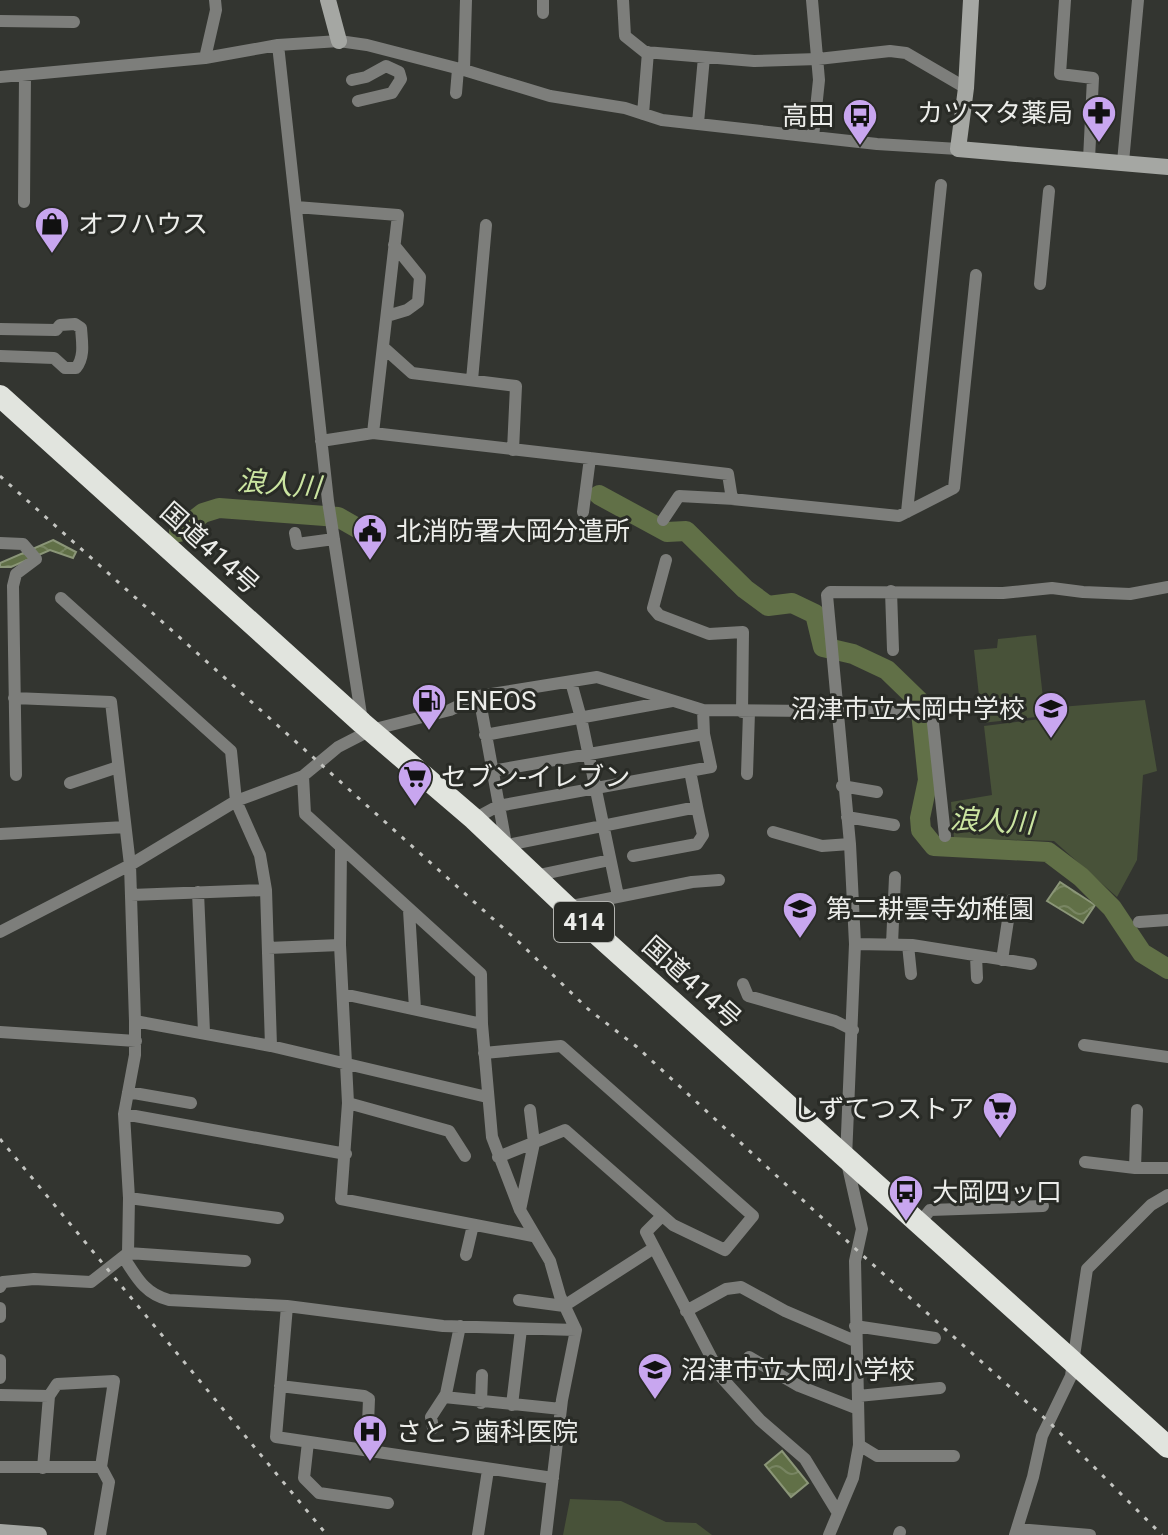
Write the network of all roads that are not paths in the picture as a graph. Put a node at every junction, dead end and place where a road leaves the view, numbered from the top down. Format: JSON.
{"nodes":[{"id":1,"x":215,"y":0,"type":"edge"},
{"id":2,"x":328,"y":0,"type":"edge"},
{"id":3,"x":466,"y":0,"type":"edge"},
{"id":4,"x":623,"y":0,"type":"edge"},
{"id":5,"x":812,"y":0,"type":"edge"},
{"id":6,"x":971,"y":0,"type":"edge"},
{"id":7,"x":1065,"y":0,"type":"edge"},
{"id":8,"x":1138,"y":0,"type":"edge"},
{"id":9,"x":0,"y":21,"type":"edge"},
{"id":10,"x":74,"y":22,"type":"dead end"},
{"id":11,"x":339,"y":41,"type":"junction"},
{"id":12,"x":278,"y":45,"type":"junction"},
{"id":13,"x":648,"y":52,"type":"junction"},
{"id":14,"x":704,"y":57,"type":"junction"},
{"id":15,"x":205,"y":58,"type":"junction"},
{"id":16,"x":818,"y":59,"type":"junction"},
{"id":17,"x":461,"y":69,"type":"junction"},
{"id":18,"x":25,"y":75,"type":"junction"},
{"id":19,"x":0,"y":77,"type":"edge"},
{"id":20,"x":352,"y":80,"type":"dead end"},
{"id":21,"x":966,"y":88,"type":"junction"},
{"id":22,"x":456,"y":93,"type":"dead end"},
{"id":23,"x":358,"y":101,"type":"dead end"},
{"id":24,"x":643,"y":114,"type":"junction"},
{"id":25,"x":698,"y":123,"type":"junction"},
{"id":26,"x":813,"y":137,"type":"junction"},
{"id":27,"x":958,"y":149,"type":"junction"},
{"id":28,"x":1089,"y":159,"type":"junction"},
{"id":29,"x":1123,"y":162,"type":"junction"},
{"id":30,"x":1168,"y":167,"type":"edge"},
{"id":31,"x":941,"y":185,"type":"dead end"},
{"id":32,"x":1049,"y":191,"type":"dead end"},
{"id":33,"x":24,"y":202,"type":"dead end"},
{"id":34,"x":296,"y":207,"type":"junction"},
{"id":35,"x":486,"y":225,"type":"dead end"},
{"id":36,"x":394,"y":245,"type":"junction"},
{"id":37,"x":976,"y":275,"type":"dead end"},
{"id":38,"x":1040,"y":284,"type":"dead end"},
{"id":39,"x":387,"y":316,"type":"junction"},
{"id":40,"x":0,"y":329,"type":"edge"},
{"id":41,"x":383,"y":347,"type":"junction"},
{"id":42,"x":0,"y":356,"type":"edge"},
{"id":43,"x":472,"y":380,"type":"junction"},
{"id":44,"x":0,"y":396,"type":"edge"},
{"id":45,"x":373,"y":433,"type":"junction"},
{"id":46,"x":321,"y":441,"type":"junction"},
{"id":47,"x":513,"y":450,"type":"junction"},
{"id":48,"x":590,"y":458,"type":"junction"},
{"id":49,"x":735,"y":499,"type":"junction"},
{"id":50,"x":583,"y":512,"type":"dead end"},
{"id":51,"x":907,"y":512,"type":"junction"},
{"id":52,"x":663,"y":520,"type":"dead end"},
{"id":53,"x":295,"y":533,"type":"dead end"},
{"id":54,"x":334,"y":539,"type":"junction"},
{"id":55,"x":0,"y":543,"type":"edge"},
{"id":56,"x":666,"y":560,"type":"dead end"},
{"id":57,"x":1168,"y":587,"type":"edge"},
{"id":58,"x":891,"y":591,"type":"junction"},
{"id":59,"x":61,"y":598,"type":"dead end"},
{"id":60,"x":6,"y":602,"type":"edge"},
{"id":61,"x":893,"y":650,"type":"dead end"},
{"id":62,"x":571,"y":682,"type":"junction"},
{"id":63,"x":479,"y":696,"type":"junction"},
{"id":64,"x":14,"y":698,"type":"junction"},
{"id":65,"x":676,"y":701,"type":"junction"},
{"id":66,"x":703,"y":710,"type":"junction"},
{"id":67,"x":837,"y":710,"type":"junction"},
{"id":68,"x":746,"y":712,"type":"junction"},
{"id":69,"x":581,"y":718,"type":"junction"},
{"id":70,"x":367,"y":726,"type":"junction"},
{"id":71,"x":15,"y":731,"type":"junction"},
{"id":72,"x":0,"y":732,"type":"edge"},
{"id":73,"x":704,"y":734,"type":"junction"},
{"id":74,"x":485,"y":735,"type":"junction"},
{"id":75,"x":587,"y":754,"type":"junction"},
{"id":76,"x":118,"y":767,"type":"junction"},
{"id":77,"x":492,"y":771,"type":"junction"},
{"id":78,"x":690,"y":771,"type":"junction"},
{"id":79,"x":747,"y":774,"type":"dead end"},
{"id":80,"x":16,"y":775,"type":"dead end"},
{"id":81,"x":303,"y":776,"type":"junction"},
{"id":82,"x":70,"y":783,"type":"dead end"},
{"id":83,"x":842,"y":786,"type":"junction"},
{"id":84,"x":595,"y":788,"type":"junction"},
{"id":85,"x":877,"y":792,"type":"dead end"},
{"id":86,"x":236,"y":801,"type":"junction"},
{"id":87,"x":498,"y":806,"type":"junction"},
{"id":88,"x":697,"y":807,"type":"junction"},
{"id":89,"x":847,"y":817,"type":"junction"},
{"id":90,"x":474,"y":819,"type":"junction"},
{"id":91,"x":603,"y":825,"type":"junction"},
{"id":92,"x":894,"y":825,"type":"dead end"},
{"id":93,"x":125,"y":827,"type":"junction"},
{"id":94,"x":773,"y":832,"type":"dead end"},
{"id":95,"x":0,"y":834,"type":"edge"},
{"id":96,"x":945,"y":836,"type":"dead end"},
{"id":97,"x":850,"y":844,"type":"junction"},
{"id":98,"x":504,"y":845,"type":"junction"},
{"id":99,"x":341,"y":848,"type":"junction"},
{"id":100,"x":633,"y":856,"type":"dead end"},
{"id":101,"x":610,"y":860,"type":"junction"},
{"id":102,"x":130,"y":865,"type":"junction"},
{"id":103,"x":534,"y":876,"type":"junction"},
{"id":104,"x":895,"y":877,"type":"dead end"},
{"id":105,"x":719,"y":880,"type":"dead end"},
{"id":106,"x":266,"y":890,"type":"junction"},
{"id":107,"x":198,"y":892,"type":"junction"},
{"id":108,"x":131,"y":895,"type":"junction"},
{"id":109,"x":618,"y":896,"type":"junction"},
{"id":110,"x":1011,"y":900,"type":"dead end"},
{"id":111,"x":567,"y":907,"type":"junction"},
{"id":112,"x":409,"y":910,"type":"junction"},
{"id":113,"x":1168,"y":920,"type":"edge"},
{"id":114,"x":1139,"y":922,"type":"dead end"},
{"id":115,"x":0,"y":932,"type":"edge"},
{"id":116,"x":855,"y":944,"type":"junction"},
{"id":117,"x":892,"y":944,"type":"junction"},
{"id":118,"x":340,"y":945,"type":"junction"},
{"id":119,"x":908,"y":945,"type":"junction"},
{"id":120,"x":268,"y":948,"type":"junction"},
{"id":121,"x":976,"y":956,"type":"junction"},
{"id":122,"x":1002,"y":960,"type":"junction"},
{"id":123,"x":1031,"y":964,"type":"dead end"},
{"id":124,"x":911,"y":974,"type":"dead end"},
{"id":125,"x":977,"y":978,"type":"dead end"},
{"id":126,"x":743,"y":984,"type":"dead end"},
{"id":127,"x":343,"y":994,"type":"junction"},
{"id":128,"x":415,"y":1009,"type":"junction"},
{"id":129,"x":135,"y":1021,"type":"junction"},
{"id":130,"x":482,"y":1024,"type":"junction"},
{"id":131,"x":853,"y":1030,"type":"junction"},
{"id":132,"x":0,"y":1032,"type":"edge"},
{"id":133,"x":204,"y":1032,"type":"junction"},
{"id":134,"x":136,"y":1041,"type":"junction"},
{"id":135,"x":1084,"y":1045,"type":"dead end"},
{"id":136,"x":271,"y":1046,"type":"junction"},
{"id":137,"x":484,"y":1053,"type":"junction"},
{"id":138,"x":1168,"y":1057,"type":"edge"},
{"id":139,"x":345,"y":1062,"type":"junction"},
{"id":140,"x":128,"y":1092,"type":"junction"},
{"id":141,"x":487,"y":1097,"type":"junction"},
{"id":142,"x":191,"y":1103,"type":"dead end"},
{"id":143,"x":348,"y":1103,"type":"junction"},
{"id":144,"x":530,"y":1110,"type":"dead end"},
{"id":145,"x":1137,"y":1110,"type":"dead end"},
{"id":146,"x":124,"y":1114,"type":"junction"},
{"id":147,"x":534,"y":1143,"type":"junction"},
{"id":148,"x":346,"y":1154,"type":"junction"},
{"id":149,"x":465,"y":1156,"type":"dead end"},
{"id":150,"x":498,"y":1157,"type":"junction"},
{"id":151,"x":846,"y":1158,"type":"junction"},
{"id":152,"x":1085,"y":1162,"type":"dead end"},
{"id":153,"x":1135,"y":1168,"type":"junction"},
{"id":154,"x":1168,"y":1168,"type":"edge"},
{"id":155,"x":1168,"y":1195,"type":"edge"},
{"id":156,"x":129,"y":1198,"type":"junction"},
{"id":157,"x":1043,"y":1206,"type":"dead end"},
{"id":158,"x":520,"y":1210,"type":"junction"},
{"id":159,"x":662,"y":1216,"type":"junction"},
{"id":160,"x":278,"y":1218,"type":"dead end"},
{"id":161,"x":919,"y":1224,"type":"junction"},
{"id":162,"x":473,"y":1225,"type":"junction"},
{"id":163,"x":533,"y":1236,"type":"junction"},
{"id":164,"x":654,"y":1248,"type":"junction"},
{"id":165,"x":466,"y":1255,"type":"dead end"},
{"id":166,"x":126,"y":1256,"type":"junction"},
{"id":167,"x":245,"y":1261,"type":"dead end"},
{"id":168,"x":0,"y":1287,"type":"edge"},
{"id":169,"x":519,"y":1300,"type":"dead end"},
{"id":170,"x":287,"y":1306,"type":"junction"},
{"id":171,"x":564,"y":1306,"type":"junction"},
{"id":172,"x":0,"y":1308,"type":"edge"},
{"id":173,"x":686,"y":1311,"type":"junction"},
{"id":174,"x":0,"y":1317,"type":"edge"},
{"id":175,"x":460,"y":1326,"type":"junction"},
{"id":176,"x":855,"y":1326,"type":"junction"},
{"id":177,"x":521,"y":1329,"type":"junction"},
{"id":178,"x":576,"y":1330,"type":"junction"},
{"id":179,"x":935,"y":1338,"type":"dead end"},
{"id":180,"x":855,"y":1341,"type":"junction"},
{"id":181,"x":749,"y":1357,"type":"dead end"},
{"id":182,"x":0,"y":1360,"type":"edge"},
{"id":183,"x":1073,"y":1363,"type":"junction"},
{"id":184,"x":482,"y":1375,"type":"dead end"},
{"id":185,"x":0,"y":1378,"type":"edge"},
{"id":186,"x":280,"y":1386,"type":"junction"},
{"id":187,"x":940,"y":1388,"type":"dead end"},
{"id":188,"x":0,"y":1395,"type":"edge"},
{"id":189,"x":49,"y":1396,"type":"junction"},
{"id":190,"x":444,"y":1397,"type":"junction"},
{"id":191,"x":858,"y":1402,"type":"junction"},
{"id":192,"x":481,"y":1403,"type":"junction"},
{"id":193,"x":512,"y":1405,"type":"junction"},
{"id":194,"x":561,"y":1409,"type":"junction"},
{"id":195,"x":433,"y":1428,"type":"dead end"},
{"id":196,"x":308,"y":1442,"type":"junction"},
{"id":197,"x":859,"y":1445,"type":"junction"},
{"id":198,"x":1168,"y":1447,"type":"edge"},
{"id":199,"x":367,"y":1449,"type":"junction"},
{"id":200,"x":954,"y":1456,"type":"dead end"},
{"id":201,"x":0,"y":1467,"type":"edge"},
{"id":202,"x":101,"y":1467,"type":"junction"},
{"id":203,"x":43,"y":1468,"type":"junction"},
{"id":204,"x":488,"y":1470,"type":"junction"},
{"id":205,"x":553,"y":1478,"type":"junction"},
{"id":206,"x":388,"y":1503,"type":"dead end"},
{"id":207,"x":838,"y":1513,"type":"junction"},
{"id":208,"x":0,"y":1532,"type":"edge"},
{"id":209,"x":1016,"y":1532,"type":"edge"},
{"id":210,"x":39,"y":1535,"type":"edge"},
{"id":211,"x":100,"y":1535,"type":"edge"},
{"id":212,"x":478,"y":1535,"type":"edge"},
{"id":213,"x":546,"y":1535,"type":"edge"},
{"id":214,"x":829,"y":1535,"type":"edge"},
{"id":215,"x":1090,"y":1535,"type":"edge"}],
"edges":[{"from":1,"to":15,"type":"street"},
{"from":2,"to":11,"type":"street"},
{"from":3,"to":17,"type":"street"},
{"from":4,"to":13,"type":"street"},
{"from":5,"to":16,"type":"street"},
{"from":6,"to":21,"type":"street"},
{"from":7,"to":28,"type":"street"},
{"from":8,"to":29,"type":"street"},
{"from":9,"to":10,"type":"street"},
{"from":11,"to":12,"type":"street"},
{"from":11,"to":17,"type":"street"},
{"from":12,"to":15,"type":"street"},
{"from":12,"to":34,"type":"street"},
{"from":13,"to":14,"type":"street"},
{"from":13,"to":24,"type":"street"},
{"from":14,"to":16,"type":"street"},
{"from":14,"to":25,"type":"street"},
{"from":15,"to":18,"type":"street"},
{"from":16,"to":21,"type":"street"},
{"from":16,"to":26,"type":"street"},
{"from":17,"to":22,"type":"street"},
{"from":17,"to":24,"type":"street"},
{"from":18,"to":19,"type":"street"},
{"from":18,"to":33,"type":"street"},
{"from":20,"to":23,"type":"street"},
{"from":21,"to":27,"type":"street"},
{"from":24,"to":25,"type":"street"},
{"from":25,"to":26,"type":"street"},
{"from":26,"to":27,"type":"street"},
{"from":27,"to":28,"type":"street"},
{"from":28,"to":29,"type":"street"},
{"from":29,"to":30,"type":"street"},
{"from":31,"to":51,"type":"street"},
{"from":32,"to":38,"type":"street"},
{"from":34,"to":36,"type":"street"},
{"from":34,"to":46,"type":"street"},
{"from":35,"to":43,"type":"street"},
{"from":36,"to":39,"type":"street"},
{"from":36,"to":39,"type":"street"},
{"from":37,"to":51,"type":"street"},
{"from":39,"to":41,"type":"street"},
{"from":40,"to":42,"type":"street"},
{"from":41,"to":43,"type":"street"},
{"from":41,"to":45,"type":"street"},
{"from":43,"to":47,"type":"street"},
{"from":44,"to":70,"type":"highway","name":"国道414号","number":"414"},
{"from":45,"to":46,"type":"street"},
{"from":45,"to":47,"type":"street"},
{"from":46,"to":54,"type":"street"},
{"from":47,"to":48,"type":"street"},
{"from":48,"to":49,"type":"street"},
{"from":48,"to":50,"type":"street"},
{"from":49,"to":51,"type":"street"},
{"from":49,"to":52,"type":"street"},
{"from":53,"to":54,"type":"street"},
{"from":54,"to":70,"type":"street"},
{"from":55,"to":60,"type":"street"},
{"from":56,"to":68,"type":"street"},
{"from":57,"to":58,"type":"street"},
{"from":58,"to":61,"type":"street"},
{"from":58,"to":67,"type":"street"},
{"from":59,"to":86,"type":"street"},
{"from":60,"to":64,"type":"street"},
{"from":62,"to":63,"type":"street"},
{"from":62,"to":65,"type":"street"},
{"from":62,"to":69,"type":"street"},
{"from":63,"to":70,"type":"street"},
{"from":63,"to":74,"type":"street"},
{"from":64,"to":71,"type":"street"},
{"from":64,"to":76,"type":"street"},
{"from":65,"to":66,"type":"street"},
{"from":65,"to":69,"type":"street"},
{"from":66,"to":68,"type":"street"},
{"from":66,"to":73,"type":"street"},
{"from":67,"to":68,"type":"street"},
{"from":67,"to":83,"type":"street"},
{"from":67,"to":96,"type":"street"},
{"from":68,"to":79,"type":"street"},
{"from":69,"to":74,"type":"street"},
{"from":69,"to":75,"type":"street"},
{"from":70,"to":81,"type":"street"},
{"from":70,"to":90,"type":"highway","name":"国道414号","number":"414"},
{"from":71,"to":72,"type":"street"},
{"from":71,"to":80,"type":"street"},
{"from":73,"to":75,"type":"street"},
{"from":73,"to":78,"type":"street"},
{"from":74,"to":77,"type":"street"},
{"from":75,"to":77,"type":"street"},
{"from":75,"to":84,"type":"street"},
{"from":76,"to":82,"type":"street"},
{"from":76,"to":93,"type":"street"},
{"from":77,"to":87,"type":"street"},
{"from":78,"to":84,"type":"street"},
{"from":78,"to":88,"type":"street"},
{"from":81,"to":86,"type":"street"},
{"from":81,"to":99,"type":"street"},
{"from":83,"to":85,"type":"street"},
{"from":83,"to":89,"type":"street"},
{"from":84,"to":87,"type":"street"},
{"from":84,"to":91,"type":"street"},
{"from":86,"to":102,"type":"street"},
{"from":86,"to":106,"type":"street"},
{"from":87,"to":90,"type":"street"},
{"from":87,"to":98,"type":"street"},
{"from":88,"to":91,"type":"street"},
{"from":88,"to":100,"type":"street"},
{"from":89,"to":92,"type":"street"},
{"from":89,"to":97,"type":"street"},
{"from":90,"to":98,"type":"highway","name":"国道414号","number":"414"},
{"from":91,"to":98,"type":"street"},
{"from":91,"to":101,"type":"street"},
{"from":93,"to":95,"type":"street"},
{"from":93,"to":102,"type":"street"},
{"from":94,"to":97,"type":"street"},
{"from":97,"to":116,"type":"street"},
{"from":98,"to":103,"type":"highway","name":"国道414号","number":"414"},
{"from":99,"to":112,"type":"street"},
{"from":99,"to":118,"type":"street"},
{"from":101,"to":103,"type":"street"},
{"from":101,"to":109,"type":"street"},
{"from":102,"to":108,"type":"street"},
{"from":102,"to":115,"type":"street"},
{"from":103,"to":111,"type":"highway","name":"国道414号","number":"414"},
{"from":104,"to":117,"type":"street"},
{"from":105,"to":109,"type":"street"},
{"from":106,"to":107,"type":"street"},
{"from":106,"to":120,"type":"street"},
{"from":107,"to":108,"type":"street"},
{"from":107,"to":133,"type":"street"},
{"from":108,"to":129,"type":"street"},
{"from":109,"to":111,"type":"street"},
{"from":110,"to":122,"type":"street"},
{"from":111,"to":151,"type":"highway","name":"国道414号","number":"414"},
{"from":112,"to":128,"type":"street"},
{"from":112,"to":130,"type":"street"},
{"from":113,"to":114,"type":"street"},
{"from":116,"to":117,"type":"street"},
{"from":116,"to":131,"type":"street"},
{"from":117,"to":119,"type":"street"},
{"from":118,"to":120,"type":"street"},
{"from":118,"to":127,"type":"street"},
{"from":119,"to":121,"type":"street"},
{"from":119,"to":124,"type":"street"},
{"from":120,"to":136,"type":"street"},
{"from":121,"to":122,"type":"street"},
{"from":121,"to":125,"type":"street"},
{"from":122,"to":123,"type":"street"},
{"from":126,"to":131,"type":"street"},
{"from":127,"to":128,"type":"street"},
{"from":127,"to":139,"type":"street"},
{"from":128,"to":130,"type":"street"},
{"from":129,"to":133,"type":"street"},
{"from":129,"to":134,"type":"street"},
{"from":130,"to":137,"type":"street"},
{"from":131,"to":151,"type":"street"},
{"from":132,"to":134,"type":"street"},
{"from":133,"to":136,"type":"street"},
{"from":134,"to":140,"type":"street"},
{"from":135,"to":138,"type":"street"},
{"from":136,"to":139,"type":"street"},
{"from":137,"to":141,"type":"street"},
{"from":137,"to":159,"type":"street"},
{"from":139,"to":141,"type":"street"},
{"from":139,"to":143,"type":"street"},
{"from":140,"to":142,"type":"street"},
{"from":140,"to":146,"type":"street"},
{"from":141,"to":150,"type":"street"},
{"from":143,"to":148,"type":"street"},
{"from":143,"to":149,"type":"street"},
{"from":144,"to":147,"type":"street"},
{"from":145,"to":153,"type":"street"},
{"from":146,"to":148,"type":"street"},
{"from":146,"to":156,"type":"street"},
{"from":147,"to":150,"type":"street"},
{"from":147,"to":158,"type":"street"},
{"from":147,"to":159,"type":"street"},
{"from":148,"to":162,"type":"street"},
{"from":150,"to":158,"type":"street"},
{"from":151,"to":161,"type":"highway","name":"国道414号","number":"414"},
{"from":151,"to":176,"type":"street"},
{"from":152,"to":153,"type":"street"},
{"from":153,"to":154,"type":"street"},
{"from":155,"to":183,"type":"street"},
{"from":156,"to":160,"type":"street"},
{"from":156,"to":166,"type":"street"},
{"from":157,"to":161,"type":"street"},
{"from":158,"to":163,"type":"street"},
{"from":159,"to":164,"type":"street"},
{"from":161,"to":183,"type":"highway","name":"国道414号","number":"414"},
{"from":162,"to":163,"type":"street"},
{"from":162,"to":165,"type":"street"},
{"from":163,"to":171,"type":"street"},
{"from":164,"to":171,"type":"street"},
{"from":164,"to":173,"type":"street"},
{"from":166,"to":167,"type":"street"},
{"from":166,"to":168,"type":"street"},
{"from":166,"to":170,"type":"street"},
{"from":169,"to":171,"type":"street"},
{"from":170,"to":175,"type":"street"},
{"from":170,"to":186,"type":"street"},
{"from":171,"to":178,"type":"street"},
{"from":172,"to":174,"type":"street"},
{"from":173,"to":180,"type":"street"},
{"from":173,"to":207,"type":"street"},
{"from":175,"to":177,"type":"street"},
{"from":175,"to":190,"type":"street"},
{"from":176,"to":179,"type":"street"},
{"from":176,"to":180,"type":"street"},
{"from":177,"to":178,"type":"street"},
{"from":177,"to":193,"type":"street"},
{"from":178,"to":194,"type":"street"},
{"from":180,"to":191,"type":"street"},
{"from":181,"to":191,"type":"street"},
{"from":182,"to":185,"type":"street"},
{"from":183,"to":198,"type":"highway","name":"国道414号","number":"414"},
{"from":183,"to":209,"type":"street"},
{"from":184,"to":192,"type":"street"},
{"from":186,"to":196,"type":"street"},
{"from":186,"to":199,"type":"street"},
{"from":187,"to":191,"type":"street"},
{"from":188,"to":189,"type":"street"},
{"from":189,"to":202,"type":"street"},
{"from":189,"to":203,"type":"street"},
{"from":190,"to":192,"type":"street"},
{"from":190,"to":195,"type":"street"},
{"from":191,"to":197,"type":"street"},
{"from":192,"to":193,"type":"street"},
{"from":193,"to":194,"type":"street"},
{"from":194,"to":205,"type":"street"},
{"from":196,"to":199,"type":"street"},
{"from":196,"to":206,"type":"street"},
{"from":197,"to":200,"type":"street"},
{"from":197,"to":207,"type":"street"},
{"from":199,"to":204,"type":"street"},
{"from":201,"to":203,"type":"street"},
{"from":202,"to":203,"type":"street"},
{"from":202,"to":211,"type":"street"},
{"from":204,"to":205,"type":"street"},
{"from":204,"to":212,"type":"street"},
{"from":205,"to":213,"type":"street"},
{"from":207,"to":214,"type":"street"},
{"from":208,"to":210,"type":"street"},
{"from":209,"to":215,"type":"street"}]}
